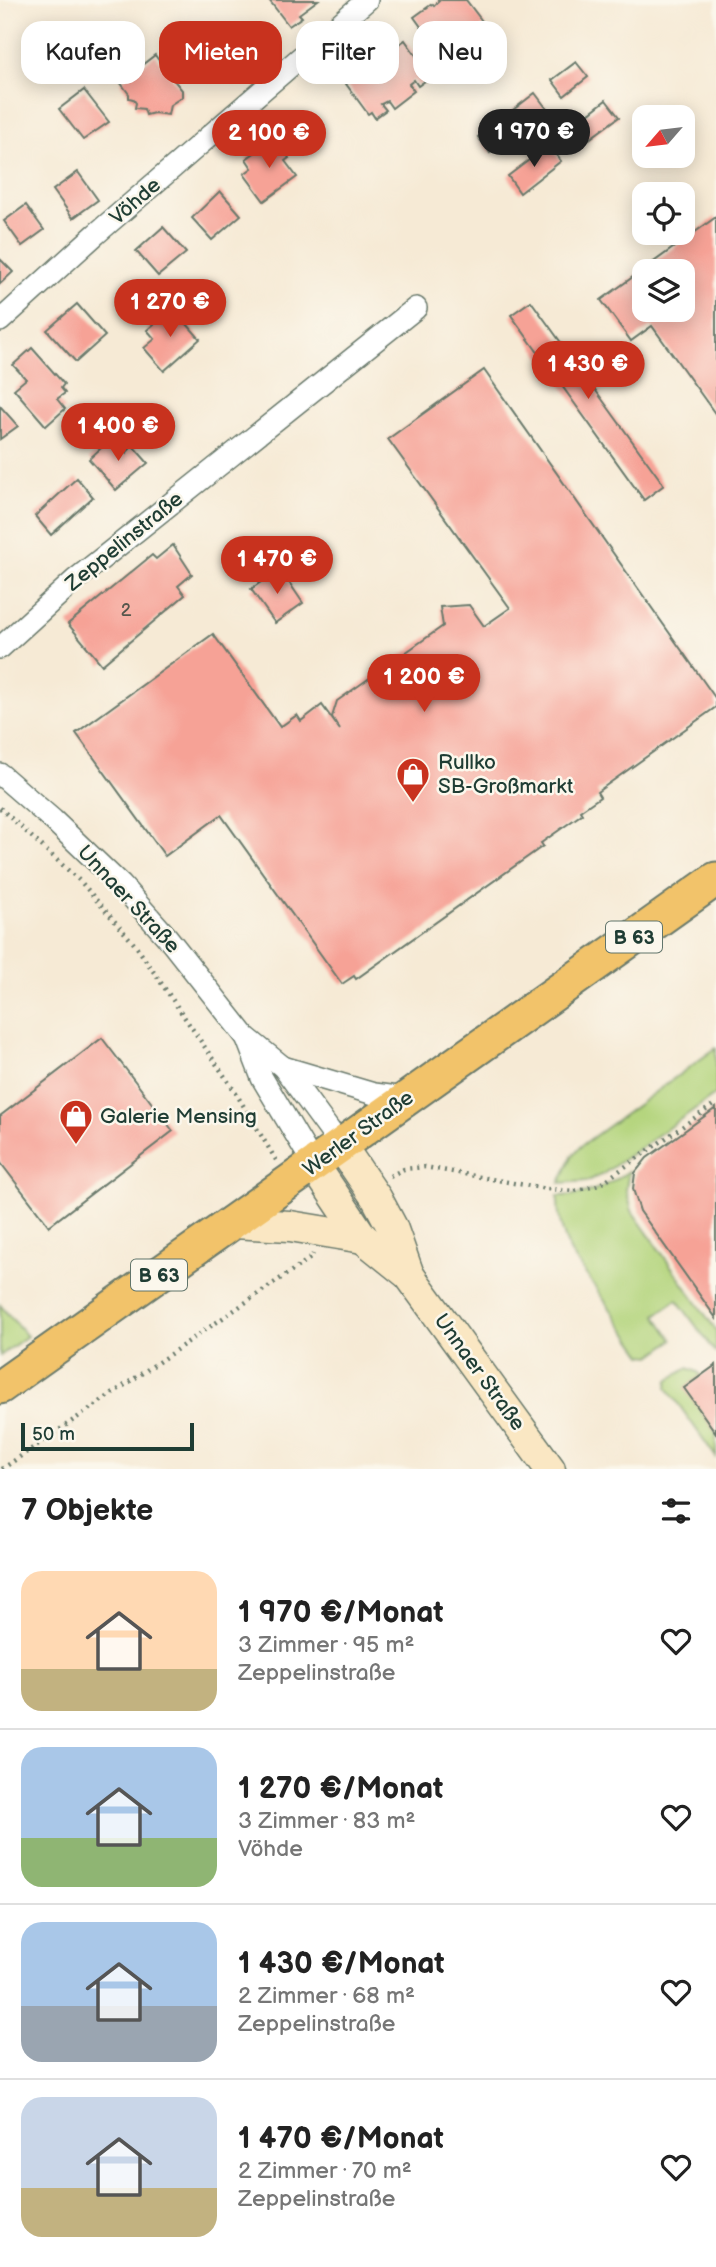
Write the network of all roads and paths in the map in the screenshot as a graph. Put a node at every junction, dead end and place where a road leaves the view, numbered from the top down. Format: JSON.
{"nodes":[{"id":1,"x":367,"y":0,"type":"edge"},
{"id":2,"x":416,"y":308,"type":"dead end"},
{"id":3,"x":0,"y":321,"type":"edge"},
{"id":4,"x":0,"y":648,"type":"edge"},
{"id":5,"x":0,"y":774,"type":"edge"},
{"id":6,"x":0,"y":808,"type":"edge"},
{"id":7,"x":716,"y":879,"type":"edge"},
{"id":8,"x":246,"y":1037,"type":"junction"},
{"id":9,"x":283,"y":1067,"type":"junction"},
{"id":10,"x":405,"y":1098,"type":"junction"},
{"id":11,"x":716,"y":1103,"type":"edge"},
{"id":12,"x":341,"y":1146,"type":"junction"},
{"id":13,"x":302,"y":1173,"type":"junction"},
{"id":14,"x":369,"y":1188,"type":"junction"},
{"id":15,"x":233,"y":1223,"type":"junction"},
{"id":16,"x":317,"y":1230,"type":"junction"},
{"id":17,"x":363,"y":1238,"type":"junction"},
{"id":18,"x":410,"y":1275,"type":"junction"},
{"id":19,"x":0,"y":1387,"type":"edge"},
{"id":20,"x":2,"y":1469,"type":"edge"},
{"id":21,"x":550,"y":1469,"type":"edge"}],
"edges":[{"from":1,"to":3,"type":"street","name":"Vöhde"},
{"from":2,"to":4,"type":"street","name":"Zeppelinstraße"},
{"from":5,"to":8,"type":"street","name":"Unnaer Straße"},
{"from":6,"to":13,"type":"path"},
{"from":7,"to":10,"type":"main road","name":"Werler Straße","number":"B 63"},
{"from":8,"to":9,"type":"street","name":"Unnaer Straße"},
{"from":8,"to":13,"type":"street","name":"Unnaer Straße"},
{"from":9,"to":10,"type":"street","name":"Unnaer Straße"},
{"from":9,"to":12,"type":"street","name":"Unnaer Straße"},
{"from":10,"to":12,"type":"main road","name":"Werler Straße","number":"B 63"},
{"from":11,"to":14,"type":"path"},
{"from":12,"to":13,"type":"main road","name":"Werler Straße","number":"B 63"},
{"from":12,"to":14,"type":"main road","name":"Unnaer Straße"},
{"from":13,"to":15,"type":"main road","name":"Werler Straße","number":"B 63"},
{"from":13,"to":17,"type":"main road","name":"Unnaer Straße"},
{"from":14,"to":18,"type":"main road","name":"Unnaer Straße"},
{"from":15,"to":16,"type":"main road"},
{"from":15,"to":19,"type":"main road","name":"Werler Straße","number":"B 63"},
{"from":16,"to":17,"type":"main road"},
{"from":16,"to":20,"type":"path"},
{"from":17,"to":18,"type":"main road","name":"Unnaer Straße"},
{"from":18,"to":21,"type":"main road","name":"Unnaer Straße"}]}
